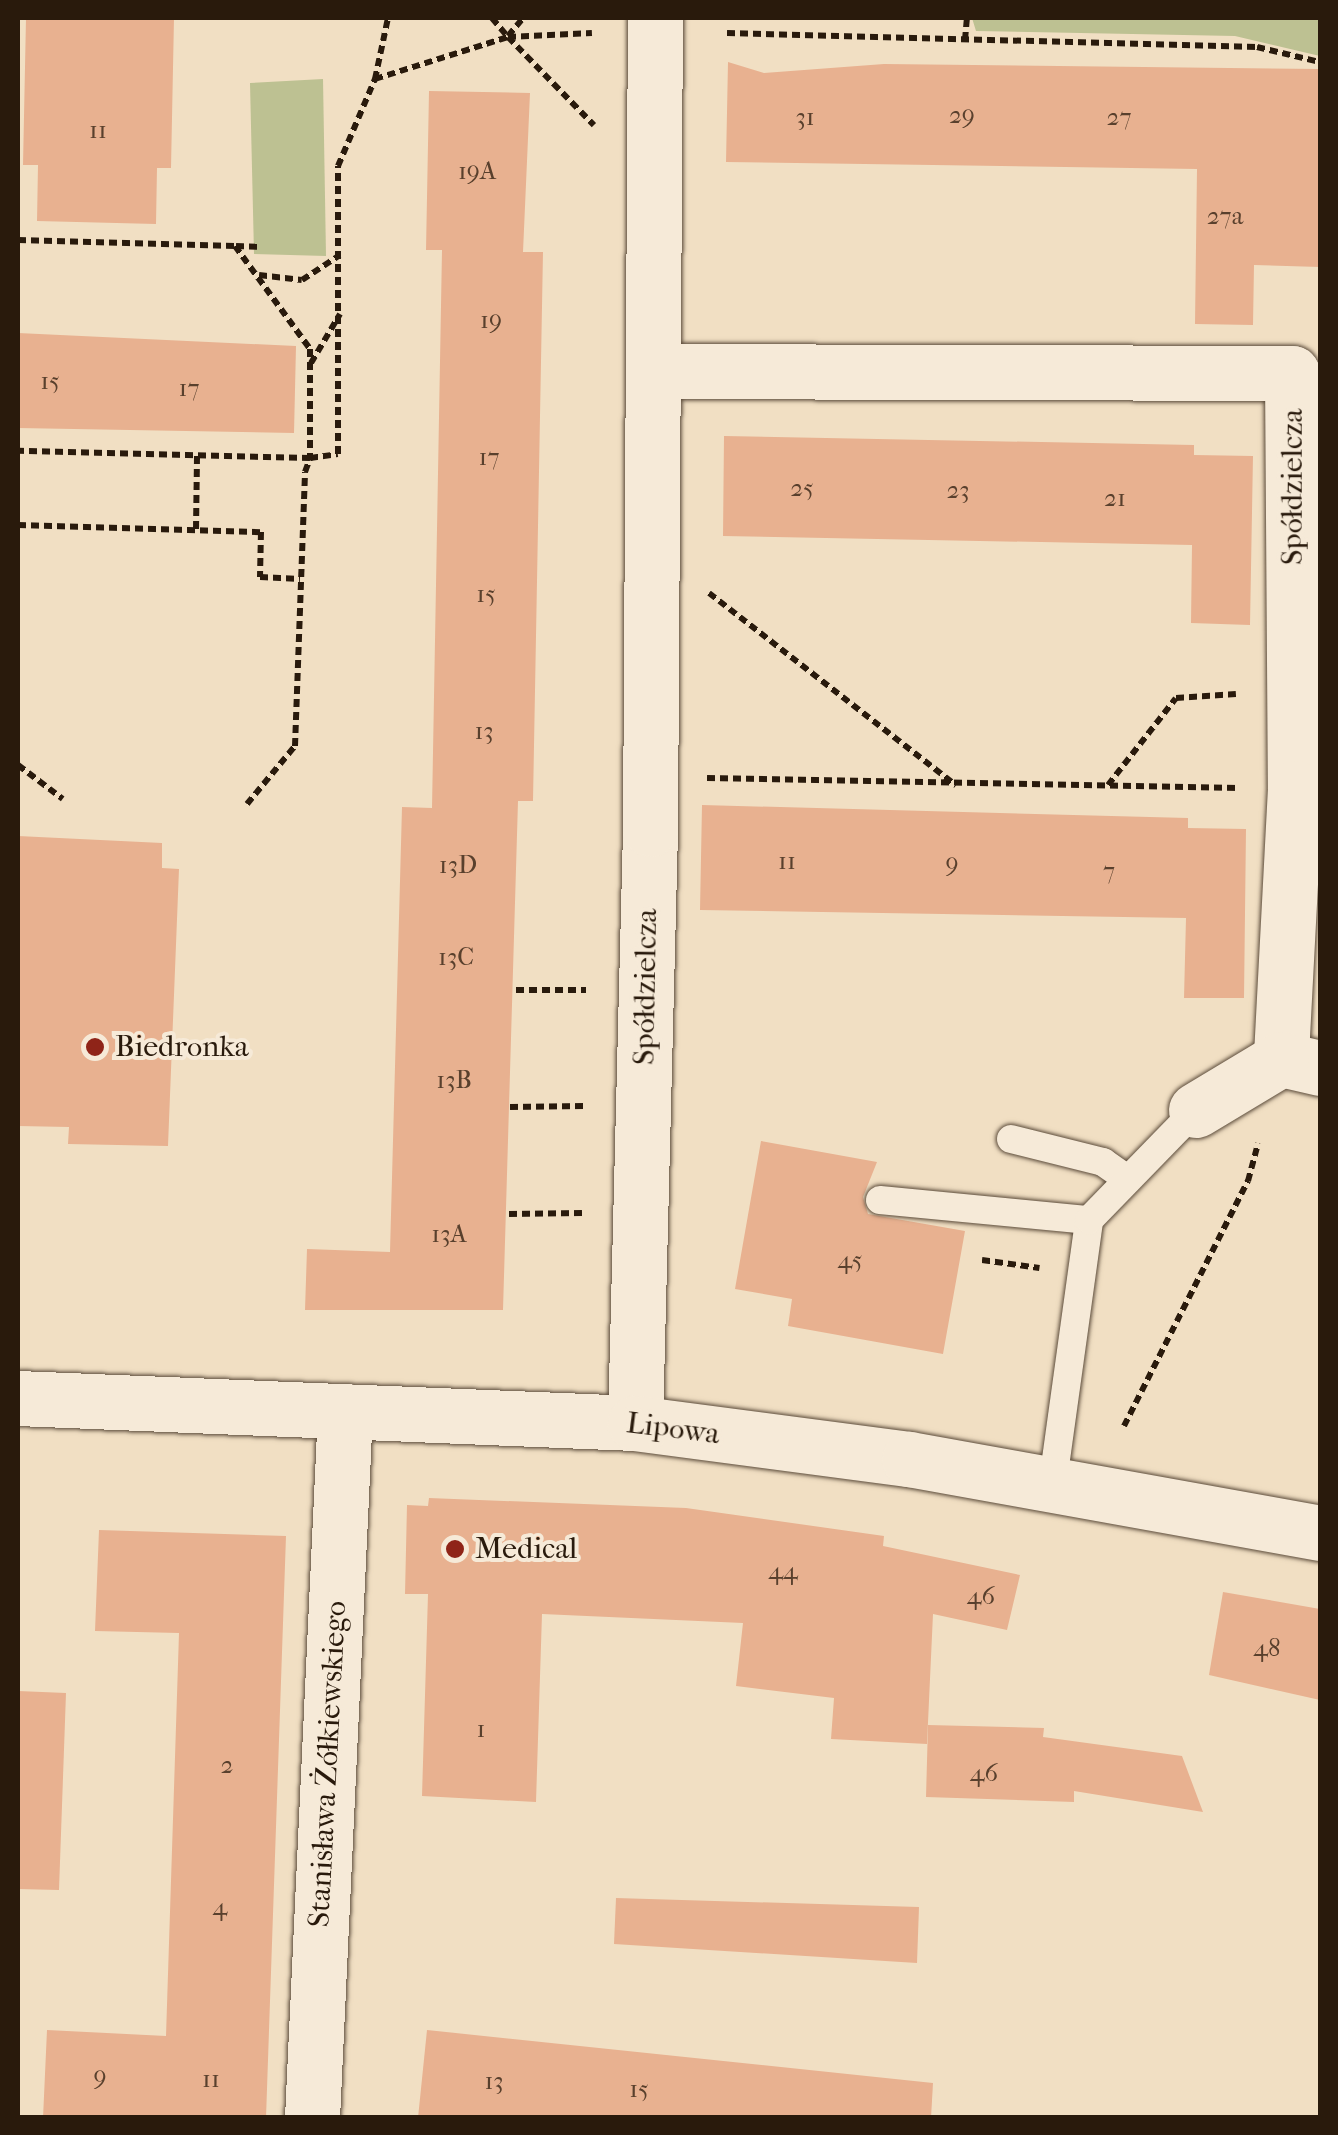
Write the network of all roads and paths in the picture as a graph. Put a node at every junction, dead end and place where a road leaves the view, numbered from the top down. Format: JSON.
{"nodes":[{"id":1,"x":388,"y":18,"type":"edge"},
{"id":2,"x":492,"y":18,"type":"edge"},
{"id":3,"x":522,"y":18,"type":"edge"},
{"id":4,"x":655,"y":18,"type":"edge"},
{"id":5,"x":967,"y":18,"type":"edge"},
{"id":6,"x":592,"y":33,"type":"dead end"},
{"id":7,"x":727,"y":34,"type":"dead end"},
{"id":8,"x":508,"y":37,"type":"junction"},
{"id":9,"x":965,"y":40,"type":"junction"},
{"id":10,"x":1320,"y":62,"type":"edge"},
{"id":11,"x":375,"y":79,"type":"junction"},
{"id":12,"x":604,"y":134,"type":"dead end"},
{"id":13,"x":18,"y":240,"type":"edge"},
{"id":14,"x":235,"y":246,"type":"junction"},
{"id":15,"x":260,"y":247,"type":"dead end"},
{"id":16,"x":340,"y":255,"type":"junction"},
{"id":17,"x":258,"y":274,"type":"junction"},
{"id":18,"x":341,"y":313,"type":"junction"},
{"id":19,"x":310,"y":365,"type":"junction"},
{"id":20,"x":654,"y":372,"type":"junction"},
{"id":21,"x":18,"y":451,"type":"edge"},
{"id":22,"x":196,"y":455,"type":"junction"},
{"id":23,"x":310,"y":458,"type":"junction"},
{"id":24,"x":18,"y":526,"type":"edge"},
{"id":25,"x":196,"y":530,"type":"junction"},
{"id":26,"x":300,"y":580,"type":"junction"},
{"id":27,"x":699,"y":585,"type":"dead end"},
{"id":28,"x":1294,"y":698,"type":"junction"},
{"id":29,"x":18,"y":764,"type":"edge"},
{"id":30,"x":690,"y":778,"type":"dead end"},
{"id":31,"x":956,"y":785,"type":"junction"},
{"id":32,"x":1107,"y":786,"type":"junction"},
{"id":33,"x":1295,"y":788,"type":"junction"},
{"id":34,"x":63,"y":800,"type":"dead end"},
{"id":35,"x":248,"y":804,"type":"dead end"},
{"id":36,"x":516,"y":990,"type":"dead end"},
{"id":37,"x":607,"y":990,"type":"dead end"},
{"id":38,"x":1301,"y":1063,"type":"edge"},
{"id":39,"x":606,"y":1105,"type":"dead end"},
{"id":40,"x":510,"y":1107,"type":"dead end"},
{"id":41,"x":1196,"y":1110,"type":"joint"},
{"id":42,"x":1260,"y":1139,"type":"dead end"},
{"id":43,"x":1011,"y":1140,"type":"dead end"},
{"id":44,"x":1126,"y":1180,"type":"junction"},
{"id":45,"x":880,"y":1200,"type":"dead end"},
{"id":46,"x":603,"y":1212,"type":"dead end"},
{"id":47,"x":509,"y":1214,"type":"dead end"},
{"id":48,"x":1089,"y":1220,"type":"junction"},
{"id":49,"x":963,"y":1258,"type":"dead end"},
{"id":50,"x":1060,"y":1271,"type":"dead end"},
{"id":51,"x":18,"y":1398,"type":"edge"},
{"id":52,"x":345,"y":1412,"type":"junction"},
{"id":53,"x":634,"y":1423,"type":"junction"},
{"id":54,"x":1124,"y":1426,"type":"dead end"},
{"id":55,"x":1052,"y":1488,"type":"junction"},
{"id":56,"x":1320,"y":1534,"type":"edge"},
{"id":57,"x":312,"y":2118,"type":"edge"}],
"edges":[{"from":1,"to":11,"type":"path"},
{"from":2,"to":8,"type":"path"},
{"from":3,"to":8,"type":"path"},
{"from":4,"to":20,"type":"street","name":"Spółdzielcza"},
{"from":5,"to":9,"type":"path"},
{"from":6,"to":8,"type":"path"},
{"from":7,"to":9,"type":"path"},
{"from":8,"to":11,"type":"path"},
{"from":8,"to":12,"type":"path"},
{"from":9,"to":10,"type":"path"},
{"from":11,"to":16,"type":"path"},
{"from":13,"to":14,"type":"path"},
{"from":14,"to":15,"type":"path"},
{"from":14,"to":17,"type":"path"},
{"from":16,"to":17,"type":"path"},
{"from":16,"to":18,"type":"path"},
{"from":17,"to":19,"type":"path"},
{"from":18,"to":19,"type":"path"},
{"from":18,"to":23,"type":"path"},
{"from":19,"to":23,"type":"path"},
{"from":20,"to":28,"type":"street","name":"Spółdzielcza"},
{"from":20,"to":53,"type":"street","name":"Spółdzielcza"},
{"from":21,"to":22,"type":"path"},
{"from":22,"to":23,"type":"path"},
{"from":22,"to":25,"type":"path"},
{"from":23,"to":26,"type":"path"},
{"from":24,"to":25,"type":"path"},
{"from":25,"to":26,"type":"path"},
{"from":26,"to":35,"type":"path"},
{"from":27,"to":31,"type":"path"},
{"from":28,"to":32,"type":"path"},
{"from":28,"to":33,"type":"street","name":"Spółdzielcza"},
{"from":29,"to":34,"type":"path"},
{"from":30,"to":31,"type":"path"},
{"from":31,"to":32,"type":"path"},
{"from":32,"to":33,"type":"path"},
{"from":33,"to":38,"type":"street","name":"Spółdzielcza"},
{"from":36,"to":37,"type":"path"},
{"from":38,"to":41,"type":"street","name":"Spółdzielcza"},
{"from":39,"to":40,"type":"path"},
{"from":41,"to":44,"type":"lane"},
{"from":42,"to":54,"type":"path"},
{"from":43,"to":44,"type":"lane"},
{"from":44,"to":48,"type":"lane"},
{"from":45,"to":48,"type":"lane"},
{"from":46,"to":47,"type":"path"},
{"from":48,"to":55,"type":"lane"},
{"from":49,"to":50,"type":"path"},
{"from":51,"to":52,"type":"street","name":"Lipowa"},
{"from":52,"to":53,"type":"street","name":"Lipowa"},
{"from":52,"to":57,"type":"street","name":"Stanisława Żółkiewskiego"},
{"from":53,"to":55,"type":"street","name":"Lipowa"},
{"from":55,"to":56,"type":"street","name":"Lipowa"}]}
